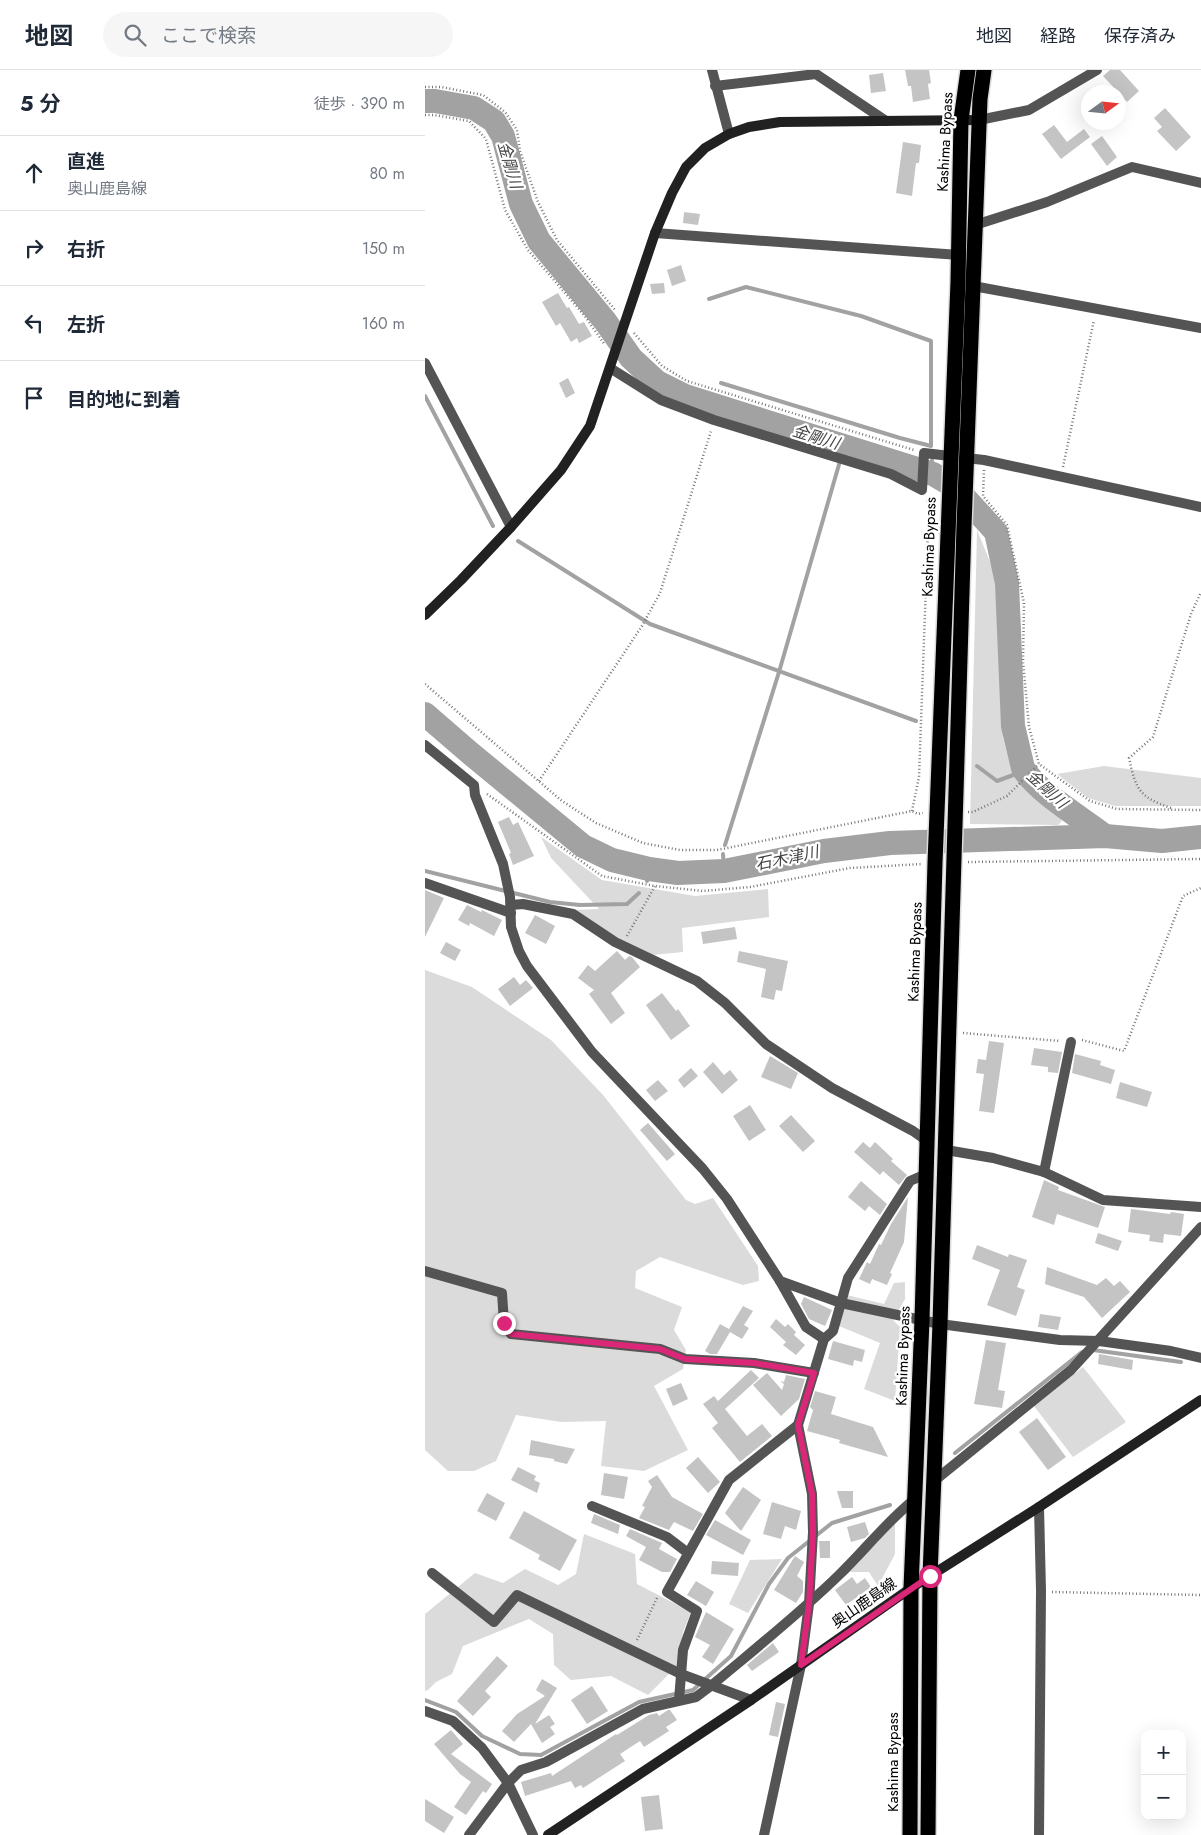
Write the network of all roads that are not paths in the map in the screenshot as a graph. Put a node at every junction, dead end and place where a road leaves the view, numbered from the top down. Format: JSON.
{"nodes":[{"id":1,"x":712,"y":70,"type":"edge"},
{"id":2,"x":969,"y":70,"type":"edge"},
{"id":3,"x":984,"y":70,"type":"edge"},
{"id":4,"x":1097,"y":70,"type":"edge"},
{"id":5,"x":715,"y":86,"type":"junction"},
{"id":6,"x":961,"y":120,"type":"junction"},
{"id":7,"x":979,"y":120,"type":"junction"},
{"id":8,"x":886,"y":121,"type":"junction"},
{"id":9,"x":729,"y":134,"type":"junction"},
{"id":10,"x":1201,"y":183,"type":"edge"},
{"id":11,"x":975,"y":225,"type":"junction"},
{"id":12,"x":655,"y":233,"type":"junction"},
{"id":13,"x":959,"y":255,"type":"junction"},
{"id":14,"x":973,"y":286,"type":"junction"},
{"id":15,"x":1201,"y":328,"type":"edge"},
{"id":16,"x":425,"y":363,"type":"edge"},
{"id":17,"x":610,"y":368,"type":"junction"},
{"id":18,"x":966,"y":458,"type":"junction"},
{"id":19,"x":950,"y":461,"type":"junction"},
{"id":20,"x":1201,"y":507,"type":"edge"},
{"id":21,"x":511,"y":527,"type":"junction"},
{"id":22,"x":425,"y":615,"type":"edge"},
{"id":23,"x":425,"y":745,"type":"edge"},
{"id":24,"x":425,"y":883,"type":"edge"},
{"id":25,"x":511,"y":905,"type":"junction"},
{"id":26,"x":1071,"y":1042,"type":"road end"},
{"id":27,"x":927,"y":1141,"type":"junction"},
{"id":28,"x":946,"y":1150,"type":"junction"},
{"id":29,"x":1044,"y":1172,"type":"junction"},
{"id":30,"x":926,"y":1174,"type":"junction"},
{"id":31,"x":1201,"y":1206,"type":"edge"},
{"id":32,"x":1201,"y":1227,"type":"edge"},
{"id":33,"x":425,"y":1271,"type":"edge"},
{"id":34,"x":780,"y":1281,"type":"junction"},
{"id":35,"x":841,"y":1303,"type":"junction"},
{"id":36,"x":922,"y":1320,"type":"junction"},
{"id":37,"x":940,"y":1324,"type":"junction"},
{"id":38,"x":824,"y":1339,"type":"junction"},
{"id":39,"x":1094,"y":1347,"type":"junction"},
{"id":40,"x":1201,"y":1358,"type":"edge"},
{"id":41,"x":814,"y":1373,"type":"junction"},
{"id":42,"x":1201,"y":1400,"type":"edge"},
{"id":43,"x":798,"y":1425,"type":"junction"},
{"id":44,"x":935,"y":1480,"type":"junction"},
{"id":45,"x":915,"y":1499,"type":"junction"},
{"id":46,"x":592,"y":1506,"type":"dead end"},
{"id":47,"x":1039,"y":1507,"type":"junction"},
{"id":48,"x":688,"y":1553,"type":"junction"},
{"id":49,"x":432,"y":1573,"type":"dead end"},
{"id":50,"x":930,"y":1576,"type":"junction"},
{"id":51,"x":911,"y":1588,"type":"junction"},
{"id":52,"x":809,"y":1604,"type":"junction"},
{"id":53,"x":801,"y":1665,"type":"junction"},
{"id":54,"x":681,"y":1674,"type":"junction"},
{"id":55,"x":712,"y":1685,"type":"junction"},
{"id":56,"x":679,"y":1695,"type":"junction"},
{"id":57,"x":751,"y":1700,"type":"junction"},
{"id":58,"x":425,"y":1711,"type":"edge"},
{"id":59,"x":508,"y":1783,"type":"junction"},
{"id":60,"x":469,"y":1835,"type":"edge"},
{"id":61,"x":533,"y":1835,"type":"edge"},
{"id":62,"x":548,"y":1835,"type":"edge"},
{"id":63,"x":764,"y":1835,"type":"edge"},
{"id":64,"x":909,"y":1835,"type":"edge"},
{"id":65,"x":927,"y":1835,"type":"edge"},
{"id":66,"x":1039,"y":1835,"type":"edge"}],
"edges":[{"from":1,"to":5,"type":"street"},
{"from":2,"to":6,"type":"highway","name":"Kashima Bypass"},
{"from":3,"to":7,"type":"highway"},
{"from":4,"to":7,"type":"street"},
{"from":5,"to":8,"type":"street"},
{"from":5,"to":9,"type":"street"},
{"from":6,"to":7,"type":"street"},
{"from":6,"to":8,"type":"street"},
{"from":6,"to":13,"type":"highway","name":"Kashima Bypass"},
{"from":7,"to":11,"type":"highway"},
{"from":8,"to":9,"type":"street"},
{"from":9,"to":12,"type":"street"},
{"from":10,"to":11,"type":"street"},
{"from":11,"to":14,"type":"highway"},
{"from":12,"to":13,"type":"street"},
{"from":12,"to":17,"type":"street"},
{"from":13,"to":19,"type":"highway","name":"Kashima Bypass"},
{"from":14,"to":15,"type":"street"},
{"from":14,"to":18,"type":"highway"},
{"from":16,"to":21,"type":"street"},
{"from":17,"to":19,"type":"street"},
{"from":17,"to":21,"type":"street"},
{"from":18,"to":20,"type":"street"},
{"from":18,"to":28,"type":"highway"},
{"from":19,"to":27,"type":"highway","name":"Kashima Bypass"},
{"from":21,"to":22,"type":"street"},
{"from":23,"to":25,"type":"street"},
{"from":24,"to":25,"type":"street"},
{"from":25,"to":27,"type":"street"},
{"from":25,"to":34,"type":"street"},
{"from":26,"to":29,"type":"street"},
{"from":27,"to":30,"type":"highway","name":"Kashima Bypass"},
{"from":28,"to":29,"type":"street"},
{"from":28,"to":37,"type":"highway"},
{"from":29,"to":31,"type":"street"},
{"from":30,"to":35,"type":"street"},
{"from":30,"to":36,"type":"highway","name":"Kashima Bypass"},
{"from":32,"to":39,"type":"street"},
{"from":33,"to":41,"type":"street"},
{"from":34,"to":35,"type":"street"},
{"from":34,"to":38,"type":"street"},
{"from":35,"to":36,"type":"street"},
{"from":35,"to":38,"type":"street"},
{"from":36,"to":37,"type":"street"},
{"from":36,"to":45,"type":"highway","name":"Kashima Bypass"},
{"from":37,"to":39,"type":"street"},
{"from":37,"to":44,"type":"highway"},
{"from":38,"to":41,"type":"street"},
{"from":39,"to":40,"type":"street"},
{"from":39,"to":44,"type":"street"},
{"from":41,"to":43,"type":"street"},
{"from":42,"to":47,"type":"street","name":"奥山鹿島線"},
{"from":43,"to":48,"type":"street"},
{"from":43,"to":52,"type":"street"},
{"from":44,"to":50,"type":"highway"},
{"from":45,"to":51,"type":"highway","name":"Kashima Bypass"},
{"from":45,"to":52,"type":"street"},
{"from":46,"to":48,"type":"street"},
{"from":47,"to":50,"type":"street","name":"奥山鹿島線"},
{"from":47,"to":66,"type":"street"},
{"from":48,"to":54,"type":"street"},
{"from":49,"to":54,"type":"street"},
{"from":50,"to":51,"type":"street","name":"奥山鹿島線"},
{"from":50,"to":65,"type":"highway"},
{"from":51,"to":53,"type":"street","name":"奥山鹿島線"},
{"from":51,"to":64,"type":"highway","name":"Kashima Bypass"},
{"from":52,"to":53,"type":"street"},
{"from":52,"to":55,"type":"street"},
{"from":53,"to":57,"type":"street","name":"奥山鹿島線"},
{"from":53,"to":63,"type":"street"},
{"from":54,"to":55,"type":"street"},
{"from":54,"to":56,"type":"street"},
{"from":55,"to":56,"type":"street"},
{"from":55,"to":57,"type":"street"},
{"from":56,"to":59,"type":"street"},
{"from":57,"to":62,"type":"street","name":"奥山鹿島線"},
{"from":58,"to":59,"type":"street"},
{"from":59,"to":60,"type":"street"},
{"from":59,"to":61,"type":"street"}]}
